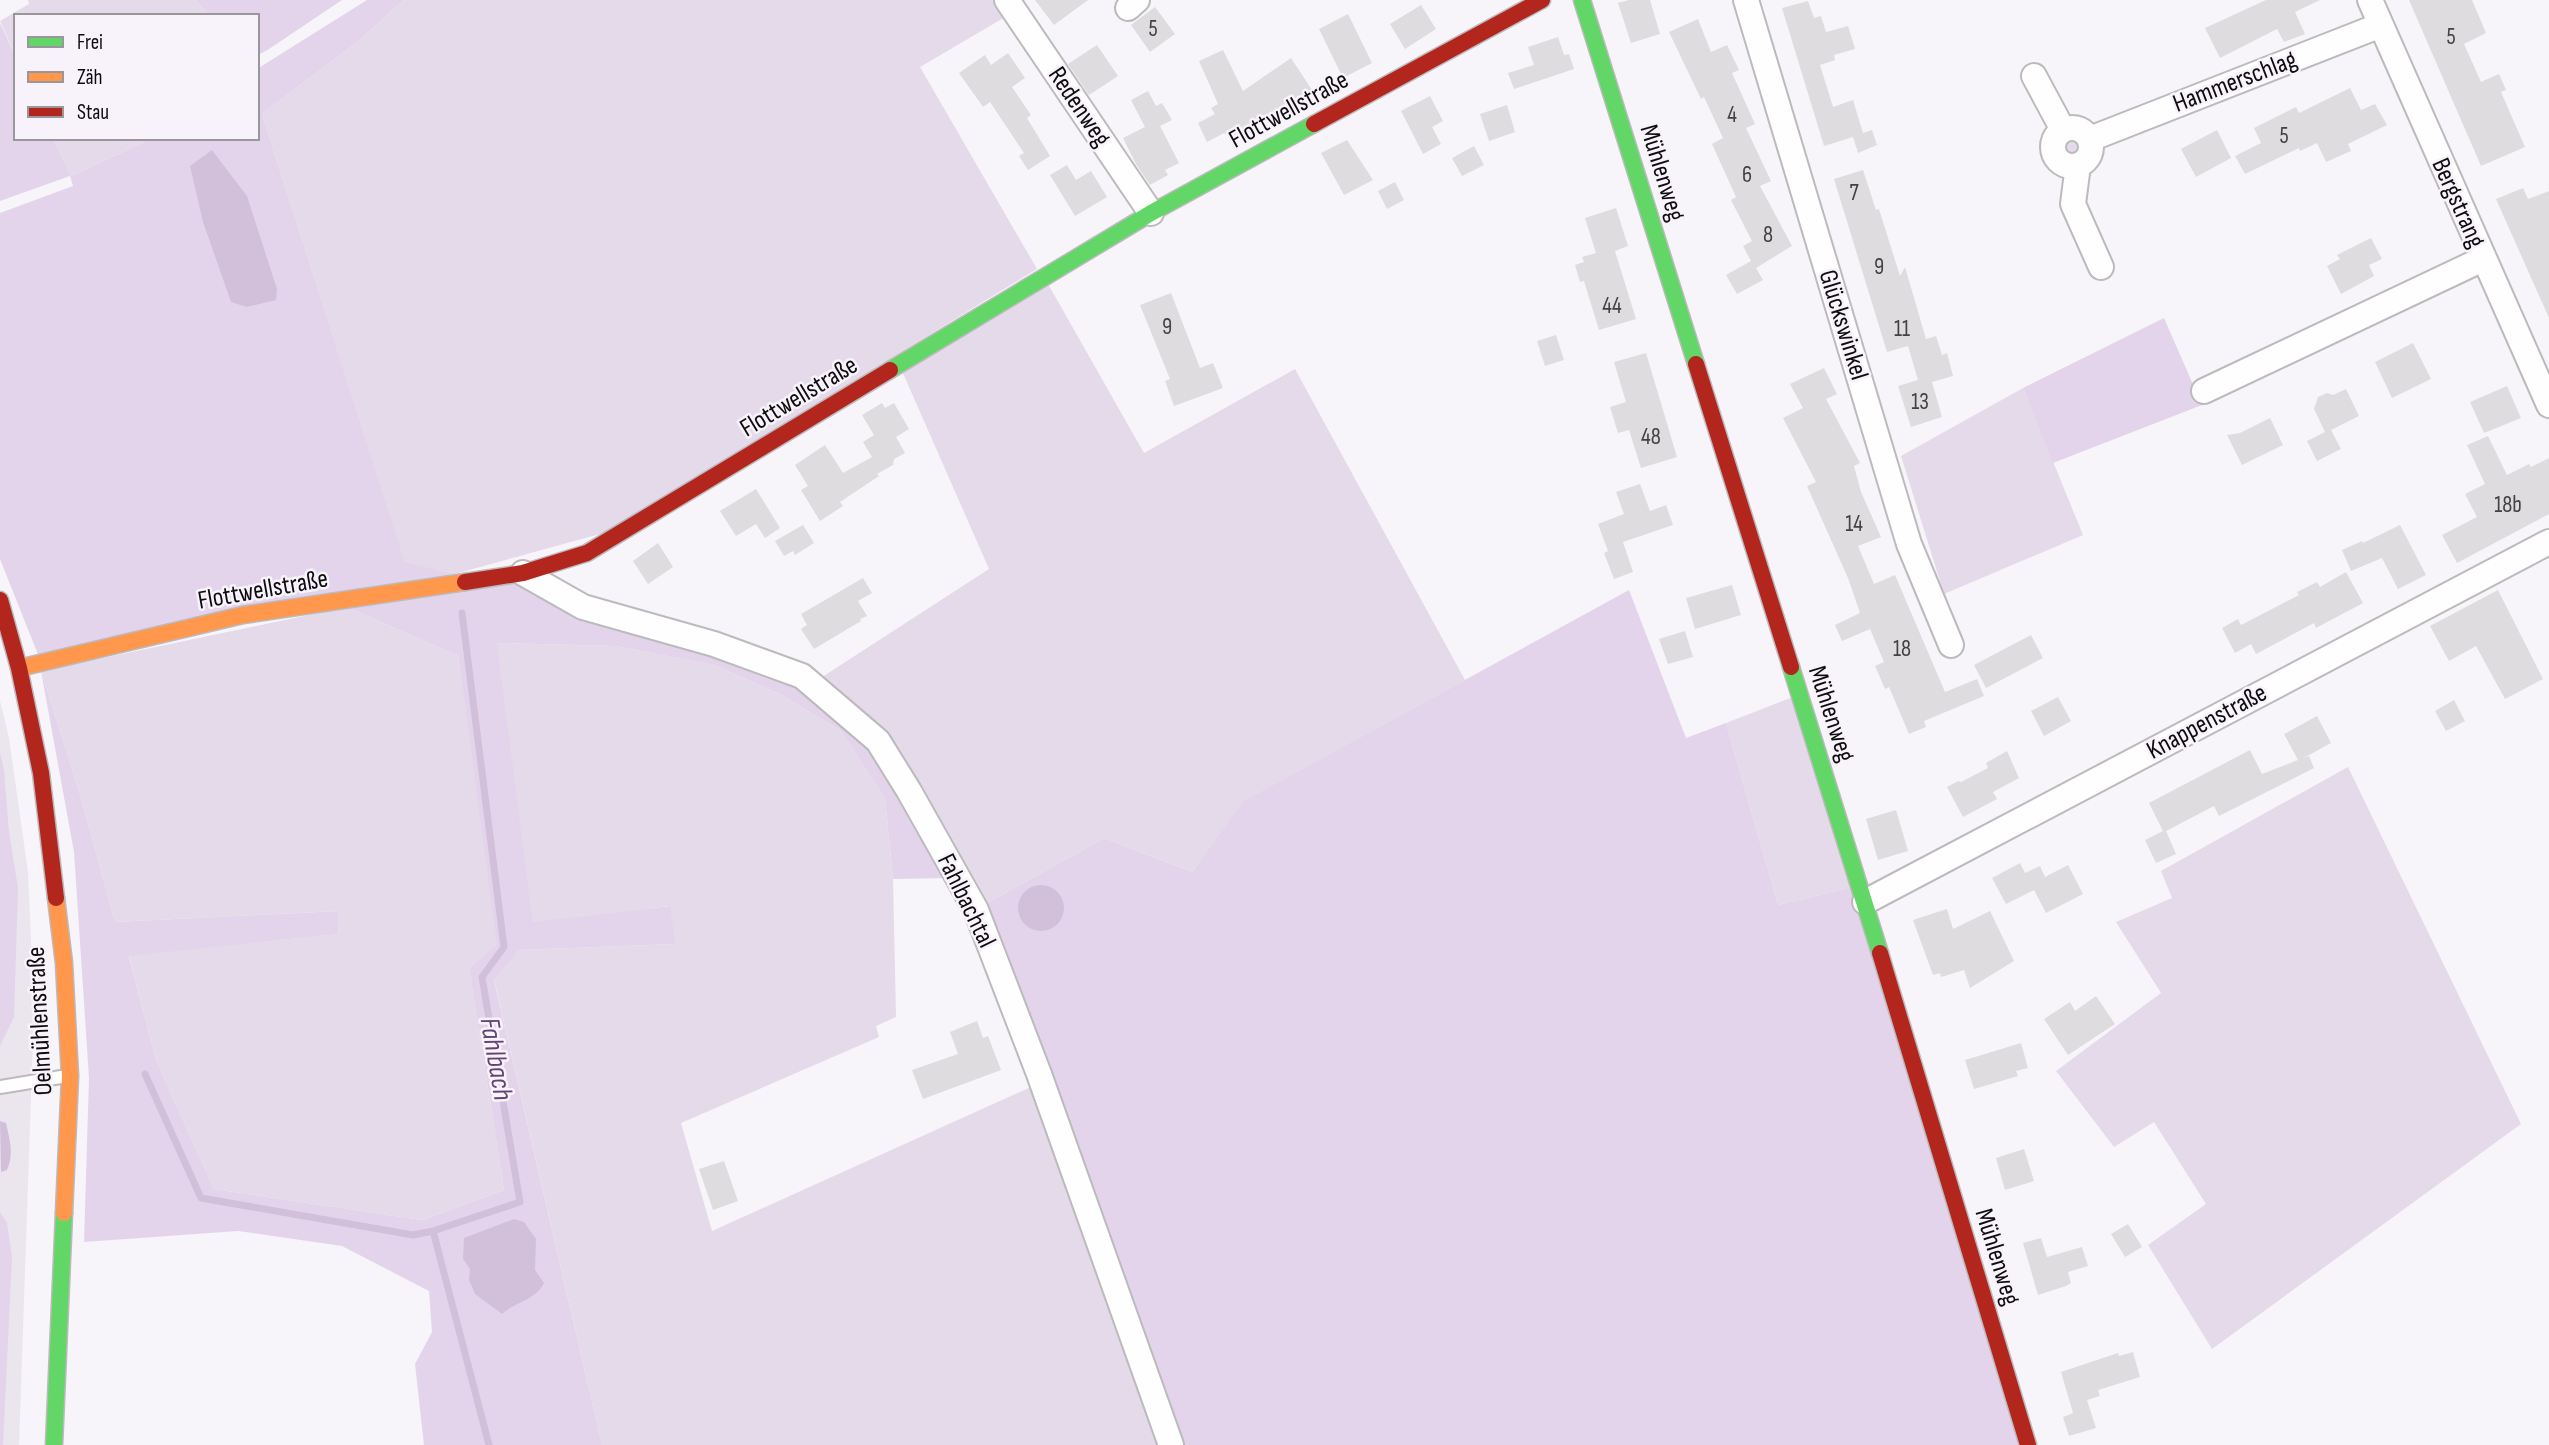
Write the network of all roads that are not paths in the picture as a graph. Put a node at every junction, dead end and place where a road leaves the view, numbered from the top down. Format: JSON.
{"nodes":[{"id":1,"x":1007,"y":0,"type":"edge"},
{"id":2,"x":1542,"y":0,"type":"edge"},
{"id":3,"x":1582,"y":0,"type":"edge"},
{"id":4,"x":1746,"y":0,"type":"edge"},
{"id":5,"x":2370,"y":0,"type":"edge"},
{"id":6,"x":2381,"y":25,"type":"junction"},
{"id":7,"x":2034,"y":76,"type":"dead end"},
{"id":8,"x":2063,"y":130,"type":"junction"},
{"id":9,"x":2090,"y":139,"type":"junction"},
{"id":10,"x":2078,"y":165,"type":"junction"},
{"id":11,"x":1152,"y":214,"type":"junction"},
{"id":12,"x":2483,"y":259,"type":"junction"},
{"id":13,"x":2101,"y":267,"type":"dead end"},
{"id":14,"x":2204,"y":391,"type":"dead end"},
{"id":15,"x":2549,"y":405,"type":"edge"},
{"id":16,"x":2549,"y":542,"type":"edge"},
{"id":17,"x":523,"y":573,"type":"junction"},
{"id":18,"x":0,"y":600,"type":"edge"},
{"id":19,"x":1951,"y":645,"type":"dead end"},
{"id":20,"x":19,"y":668,"type":"junction"},
{"id":21,"x":1865,"y":902,"type":"junction"},
{"id":22,"x":71,"y":1076,"type":"junction"},
{"id":23,"x":0,"y":1087,"type":"edge"},
{"id":24,"x":54,"y":1445,"type":"edge"},
{"id":25,"x":1171,"y":1445,"type":"edge"},
{"id":26,"x":2028,"y":1445,"type":"edge"}],
"edges":[{"from":1,"to":11,"type":"street","name":"Redenweg"},
{"from":2,"to":11,"type":"street","name":"Flottwellstraße"},
{"from":3,"to":21,"type":"street","name":"Mühlenweg"},
{"from":4,"to":19,"type":"street","name":"Glückswinkel"},
{"from":5,"to":6,"type":"street","name":"Bergstrang"},
{"from":6,"to":9,"type":"street","name":"Hammerschlag"},
{"from":6,"to":12,"type":"street","name":"Bergstrang"},
{"from":7,"to":8,"type":"street"},
{"from":8,"to":9,"type":"street"},
{"from":8,"to":10,"type":"street"},
{"from":9,"to":10,"type":"street"},
{"from":10,"to":13,"type":"street"},
{"from":11,"to":17,"type":"street","name":"Flottwellstraße"},
{"from":12,"to":14,"type":"street"},
{"from":12,"to":15,"type":"street","name":"Bergstrang"},
{"from":16,"to":21,"type":"street","name":"Knappenstraße"},
{"from":17,"to":20,"type":"street","name":"Flottwellstraße"},
{"from":17,"to":25,"type":"street","name":"Fahlbachtal"},
{"from":18,"to":20,"type":"street","name":"Oelmühlenstraße"},
{"from":20,"to":22,"type":"street","name":"Oelmühlenstraße"},
{"from":21,"to":26,"type":"street","name":"Mühlenweg"},
{"from":22,"to":23,"type":"lane"},
{"from":22,"to":24,"type":"street","name":"Oelmühlenstraße"}]}
